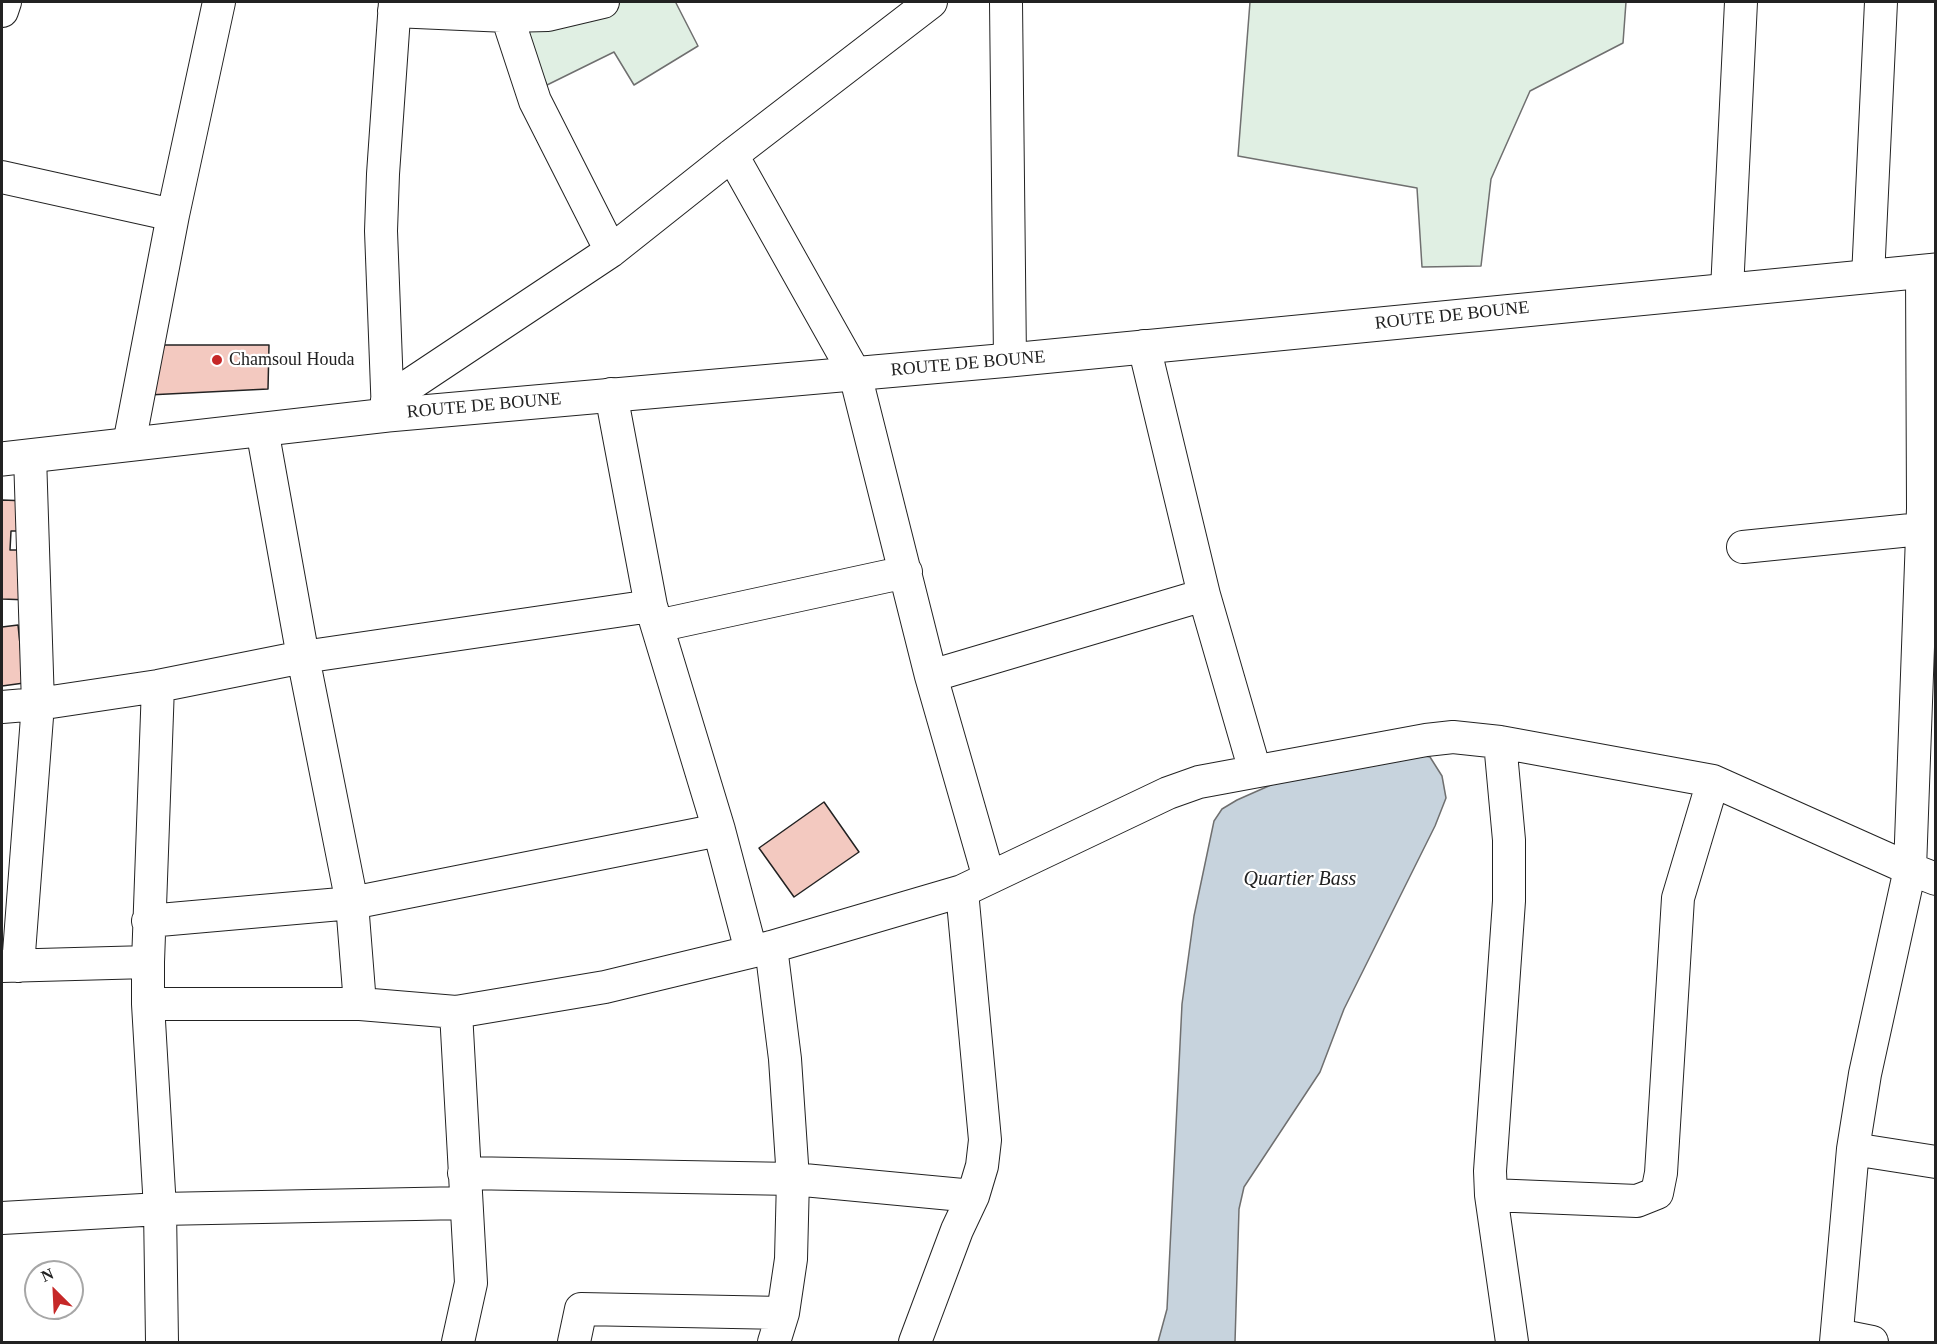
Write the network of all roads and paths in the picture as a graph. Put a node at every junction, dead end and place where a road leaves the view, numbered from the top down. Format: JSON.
{"nodes":[{"id":1,"x":5,"y":2,"type":"edge"},
{"id":2,"x":219,"y":2,"type":"edge"},
{"id":3,"x":603,"y":2,"type":"edge"},
{"id":4,"x":931,"y":2,"type":"edge"},
{"id":5,"x":1006,"y":2,"type":"edge"},
{"id":6,"x":1741,"y":2,"type":"edge"},
{"id":7,"x":1881,"y":2,"type":"edge"},
{"id":8,"x":394,"y":6,"type":"edge"},
{"id":9,"x":2,"y":11,"type":"edge"},
{"id":10,"x":507,"y":16,"type":"junction"},
{"id":11,"x":732,"y":155,"type":"junction"},
{"id":12,"x":2,"y":177,"type":"edge"},
{"id":13,"x":173,"y":215,"type":"junction"},
{"id":14,"x":611,"y":251,"type":"junction"},
{"id":15,"x":1929,"y":271,"type":"edge"},
{"id":16,"x":1868,"y":277,"type":"junction"},
{"id":17,"x":1727,"y":290,"type":"junction"},
{"id":18,"x":1144,"y":346,"type":"junction"},
{"id":19,"x":1010,"y":360,"type":"junction"},
{"id":20,"x":855,"y":374,"type":"junction"},
{"id":21,"x":611,"y":394,"type":"junction"},
{"id":22,"x":388,"y":408,"type":"junction"},
{"id":23,"x":262,"y":429,"type":"junction"},
{"id":24,"x":129,"y":444,"type":"junction"},
{"id":25,"x":16,"y":457,"type":"edge"},
{"id":26,"x":1926,"y":515,"type":"edge"},
{"id":27,"x":1743,"y":547,"type":"dead end"},
{"id":28,"x":906,"y":572,"type":"junction"},
{"id":29,"x":1203,"y":595,"type":"junction"},
{"id":30,"x":654,"y":616,"type":"junction"},
{"id":31,"x":303,"y":657,"type":"junction"},
{"id":32,"x":931,"y":676,"type":"junction"},
{"id":33,"x":158,"y":686,"type":"junction"},
{"id":34,"x":38,"y":704,"type":"junction"},
{"id":35,"x":2,"y":706,"type":"edge"},
{"id":36,"x":1500,"y":742,"type":"junction"},
{"id":37,"x":1255,"y":771,"type":"junction"},
{"id":38,"x":1713,"y":781,"type":"junction"},
{"id":39,"x":719,"y":830,"type":"junction"},
{"id":40,"x":1923,"y":874,"type":"edge"},
{"id":41,"x":976,"y":885,"type":"junction"},
{"id":42,"x":352,"y":903,"type":"junction"},
{"id":43,"x":148,"y":921,"type":"junction"},
{"id":44,"x":761,"y":949,"type":"junction"},
{"id":45,"x":148,"y":962,"type":"junction"},
{"id":46,"x":10,"y":966,"type":"edge"},
{"id":47,"x":360,"y":1004,"type":"junction"},
{"id":48,"x":148,"y":1005,"type":"junction"},
{"id":49,"x":456,"y":1012,"type":"junction"},
{"id":50,"x":1853,"y":1149,"type":"junction"},
{"id":51,"x":1935,"y":1162,"type":"edge"},
{"id":52,"x":793,"y":1179,"type":"junction"},
{"id":53,"x":465,"y":1188,"type":"junction"},
{"id":54,"x":1491,"y":1195,"type":"junction"},
{"id":55,"x":973,"y":1196,"type":"junction"},
{"id":56,"x":160,"y":1209,"type":"junction"},
{"id":57,"x":2,"y":1218,"type":"edge"},
{"id":58,"x":783,"y":1313,"type":"junction"},
{"id":59,"x":1837,"y":1339,"type":"edge"},
{"id":60,"x":162,"y":1342,"type":"edge"},
{"id":61,"x":459,"y":1342,"type":"edge"},
{"id":62,"x":574,"y":1342,"type":"edge"},
{"id":63,"x":774,"y":1342,"type":"edge"},
{"id":64,"x":915,"y":1342,"type":"edge"},
{"id":65,"x":1512,"y":1342,"type":"edge"},
{"id":66,"x":1872,"y":1342,"type":"edge"}],
"edges":[{"from":1,"to":9,"type":"street"},
{"from":2,"to":13,"type":"street"},
{"from":3,"to":10,"type":"street"},
{"from":4,"to":11,"type":"street"},
{"from":5,"to":19,"type":"street"},
{"from":6,"to":17,"type":"street"},
{"from":7,"to":16,"type":"street"},
{"from":8,"to":10,"type":"street"},
{"from":8,"to":22,"type":"street"},
{"from":10,"to":14,"type":"street"},
{"from":11,"to":14,"type":"street"},
{"from":11,"to":20,"type":"street"},
{"from":12,"to":13,"type":"street"},
{"from":13,"to":24,"type":"street"},
{"from":14,"to":22,"type":"street"},
{"from":15,"to":16,"type":"street","name":"ROUTE DE BOUNE"},
{"from":15,"to":26,"type":"street"},
{"from":16,"to":17,"type":"street","name":"ROUTE DE BOUNE"},
{"from":17,"to":18,"type":"street","name":"ROUTE DE BOUNE"},
{"from":18,"to":19,"type":"street","name":"ROUTE DE BOUNE"},
{"from":18,"to":29,"type":"street"},
{"from":19,"to":20,"type":"street","name":"ROUTE DE BOUNE"},
{"from":20,"to":21,"type":"street","name":"ROUTE DE BOUNE"},
{"from":20,"to":28,"type":"street"},
{"from":21,"to":22,"type":"street","name":"ROUTE DE BOUNE"},
{"from":21,"to":30,"type":"street"},
{"from":22,"to":23,"type":"street","name":"ROUTE DE BOUNE"},
{"from":23,"to":24,"type":"street","name":"ROUTE DE BOUNE"},
{"from":23,"to":31,"type":"street"},
{"from":24,"to":25,"type":"street","name":"ROUTE DE BOUNE"},
{"from":25,"to":34,"type":"street"},
{"from":26,"to":27,"type":"street"},
{"from":26,"to":40,"type":"street"},
{"from":28,"to":30,"type":"street"},
{"from":28,"to":32,"type":"street"},
{"from":29,"to":32,"type":"street"},
{"from":29,"to":37,"type":"street"},
{"from":30,"to":31,"type":"street"},
{"from":30,"to":39,"type":"street"},
{"from":31,"to":33,"type":"street"},
{"from":31,"to":42,"type":"street"},
{"from":32,"to":41,"type":"street"},
{"from":33,"to":34,"type":"street"},
{"from":33,"to":43,"type":"street"},
{"from":34,"to":35,"type":"street"},
{"from":34,"to":46,"type":"street"},
{"from":36,"to":37,"type":"street"},
{"from":36,"to":38,"type":"street"},
{"from":36,"to":54,"type":"street"},
{"from":37,"to":41,"type":"street"},
{"from":38,"to":40,"type":"street"},
{"from":38,"to":54,"type":"street"},
{"from":39,"to":42,"type":"street"},
{"from":39,"to":44,"type":"street"},
{"from":40,"to":50,"type":"street"},
{"from":41,"to":44,"type":"street"},
{"from":41,"to":55,"type":"street"},
{"from":42,"to":43,"type":"street"},
{"from":42,"to":47,"type":"street"},
{"from":43,"to":45,"type":"street"},
{"from":44,"to":49,"type":"street"},
{"from":44,"to":52,"type":"street"},
{"from":45,"to":46,"type":"street"},
{"from":45,"to":48,"type":"street"},
{"from":47,"to":48,"type":"street"},
{"from":47,"to":49,"type":"street"},
{"from":48,"to":56,"type":"street"},
{"from":49,"to":53,"type":"street"},
{"from":50,"to":51,"type":"street"},
{"from":50,"to":59,"type":"street"},
{"from":52,"to":53,"type":"street"},
{"from":52,"to":55,"type":"street"},
{"from":52,"to":58,"type":"street"},
{"from":53,"to":56,"type":"street"},
{"from":53,"to":61,"type":"street"},
{"from":54,"to":65,"type":"street"},
{"from":55,"to":64,"type":"street"},
{"from":56,"to":57,"type":"street"},
{"from":56,"to":60,"type":"street"},
{"from":58,"to":62,"type":"street"},
{"from":58,"to":63,"type":"street"},
{"from":59,"to":66,"type":"street"}]}
